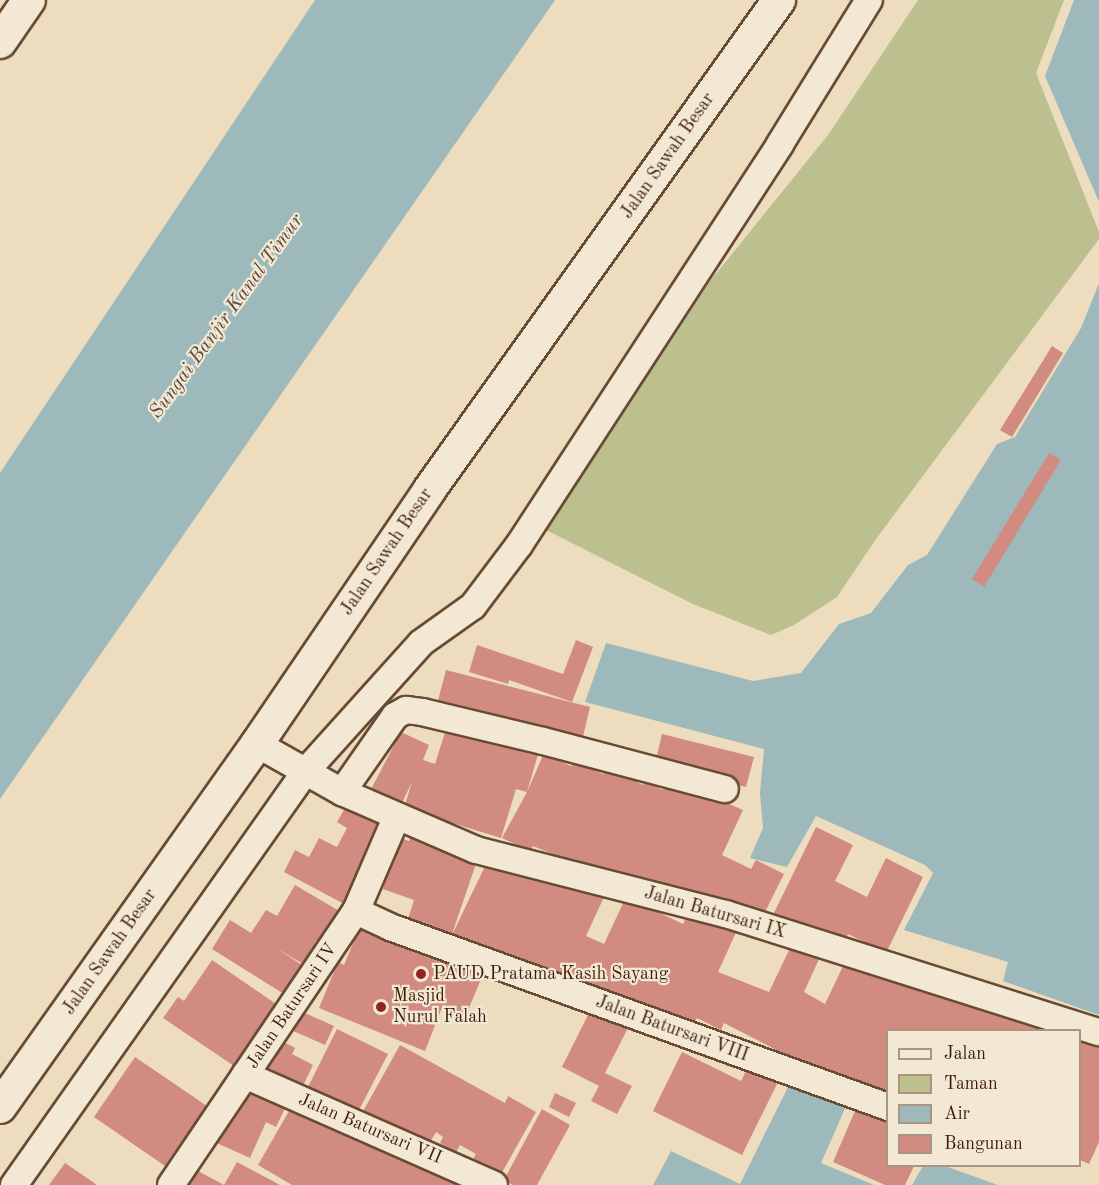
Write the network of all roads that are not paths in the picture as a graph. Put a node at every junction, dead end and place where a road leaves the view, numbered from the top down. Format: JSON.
{"nodes":[{"id":1,"x":29,"y":0,"type":"edge"},
{"id":2,"x":779,"y":0,"type":"edge"},
{"id":3,"x":869,"y":0,"type":"edge"},
{"id":4,"x":0,"y":42,"type":"edge"},
{"id":5,"x":257,"y":744,"type":"junction"},
{"id":6,"x":308,"y":774,"type":"junction"},
{"id":7,"x":725,"y":789,"type":"dead end"},
{"id":8,"x":339,"y":790,"type":"junction"},
{"id":9,"x":396,"y":818,"type":"junction"},
{"id":10,"x":356,"y":911,"type":"junction"},
{"id":11,"x":1099,"y":1032,"type":"edge"},
{"id":12,"x":245,"y":1075,"type":"junction"},
{"id":13,"x":886,"y":1106,"type":"edge"},
{"id":14,"x":0,"y":1107,"type":"edge"},
{"id":15,"x":14,"y":1185,"type":"edge"},
{"id":16,"x":171,"y":1185,"type":"edge"},
{"id":17,"x":494,"y":1185,"type":"edge"}],
"edges":[{"from":1,"to":4,"type":"street"},
{"from":2,"to":5,"type":"street","name":"Jalan Sawah Besar"},
{"from":3,"to":6,"type":"street"},
{"from":5,"to":6,"type":"street"},
{"from":5,"to":14,"type":"street","name":"Jalan Sawah Besar"},
{"from":6,"to":8,"type":"street","name":"Jalan Batursari IX"},
{"from":6,"to":15,"type":"street"},
{"from":7,"to":8,"type":"street"},
{"from":8,"to":9,"type":"street","name":"Jalan Batursari IX"},
{"from":9,"to":10,"type":"street","name":"Jalan Batursari IV"},
{"from":9,"to":11,"type":"street","name":"Jalan Batursari IX"},
{"from":10,"to":12,"type":"street","name":"Jalan Batursari IV"},
{"from":10,"to":13,"type":"street","name":"Jalan Batursari VIII"},
{"from":12,"to":16,"type":"street","name":"Jalan Batursari IV"},
{"from":12,"to":17,"type":"street","name":"Jalan Batursari VII"}]}
